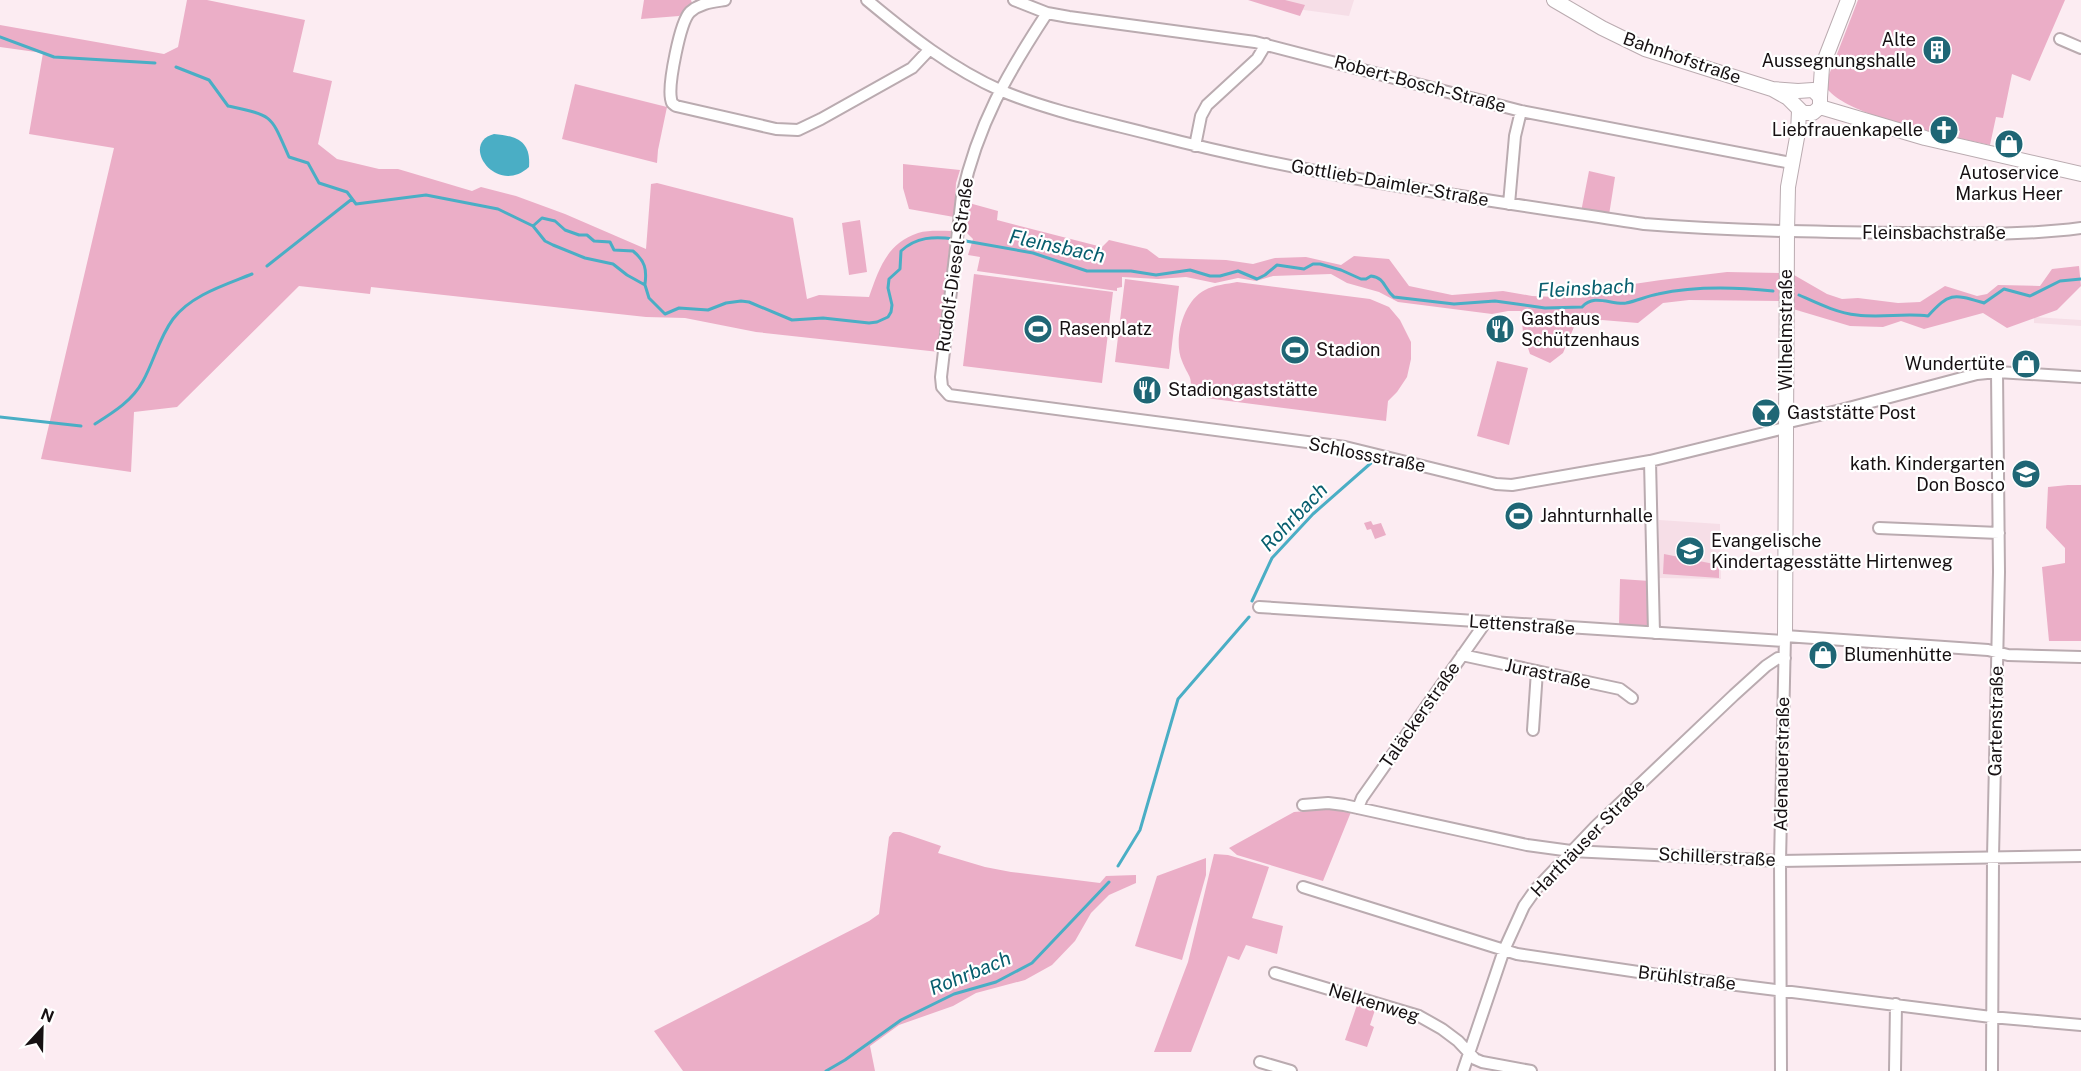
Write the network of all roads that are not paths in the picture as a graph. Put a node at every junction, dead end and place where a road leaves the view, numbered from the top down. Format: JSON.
{"nodes":[{"id":1,"x":725,"y":0,"type":"edge"},
{"id":2,"x":867,"y":0,"type":"edge"},
{"id":3,"x":1014,"y":0,"type":"edge"},
{"id":4,"x":1848,"y":0,"type":"edge"},
{"id":5,"x":1561,"y":2,"type":"edge"},
{"id":6,"x":1047,"y":13,"type":"junction"},
{"id":7,"x":2060,"y":39,"type":"dead end"},
{"id":8,"x":1266,"y":44,"type":"junction"},
{"id":9,"x":2081,"y":48,"type":"edge"},
{"id":10,"x":929,"y":50,"type":"junction"},
{"id":11,"x":1822,"y":67,"type":"junction"},
{"id":12,"x":1772,"y":89,"type":"junction"},
{"id":13,"x":1000,"y":90,"type":"junction"},
{"id":14,"x":1802,"y":91,"type":"junction"},
{"id":15,"x":1809,"y":107,"type":"junction"},
{"id":16,"x":1521,"y":111,"type":"junction"},
{"id":17,"x":1195,"y":146,"type":"junction"},
{"id":18,"x":1791,"y":163,"type":"junction"},
{"id":19,"x":2081,"y":174,"type":"edge"},
{"id":20,"x":1509,"y":204,"type":"junction"},
{"id":21,"x":2081,"y":228,"type":"edge"},
{"id":22,"x":1787,"y":232,"type":"junction"},
{"id":23,"x":1997,"y":372,"type":"junction"},
{"id":24,"x":2081,"y":377,"type":"edge"},
{"id":25,"x":945,"y":392,"type":"joint"},
{"id":26,"x":1785,"y":425,"type":"junction"},
{"id":27,"x":1650,"y":461,"type":"junction"},
{"id":28,"x":1878,"y":528,"type":"dead end"},
{"id":29,"x":1999,"y":532,"type":"junction"},
{"id":30,"x":1259,"y":608,"type":"dead end"},
{"id":31,"x":1485,"y":623,"type":"junction"},
{"id":32,"x":1654,"y":633,"type":"junction"},
{"id":33,"x":1785,"y":639,"type":"junction"},
{"id":34,"x":1998,"y":653,"type":"junction"},
{"id":35,"x":1462,"y":655,"type":"junction"},
{"id":36,"x":2081,"y":657,"type":"edge"},
{"id":37,"x":1785,"y":658,"type":"junction"},
{"id":38,"x":1537,"y":671,"type":"junction"},
{"id":39,"x":1632,"y":698,"type":"dead end"},
{"id":40,"x":1533,"y":730,"type":"dead end"},
{"id":41,"x":1303,"y":805,"type":"dead end"},
{"id":42,"x":1358,"y":808,"type":"junction"},
{"id":43,"x":1571,"y":851,"type":"junction"},
{"id":44,"x":2081,"y":856,"type":"edge"},
{"id":45,"x":1993,"y":857,"type":"junction"},
{"id":46,"x":1780,"y":861,"type":"junction"},
{"id":47,"x":1303,"y":887,"type":"dead end"},
{"id":48,"x":1504,"y":950,"type":"junction"},
{"id":49,"x":1275,"y":973,"type":"dead end"},
{"id":50,"x":1779,"y":990,"type":"junction"},
{"id":51,"x":1896,"y":1004,"type":"junction"},
{"id":52,"x":1992,"y":1017,"type":"junction"},
{"id":53,"x":2081,"y":1025,"type":"edge"},
{"id":54,"x":1469,"y":1052,"type":"junction"},
{"id":55,"x":1260,"y":1062,"type":"dead end"},
{"id":56,"x":1291,"y":1071,"type":"edge"},
{"id":57,"x":1463,"y":1071,"type":"edge"},
{"id":58,"x":1531,"y":1071,"type":"edge"},
{"id":59,"x":1781,"y":1071,"type":"edge"},
{"id":60,"x":1895,"y":1071,"type":"edge"},
{"id":61,"x":1992,"y":1071,"type":"edge"}],
"edges":[{"from":1,"to":10,"type":"street"},
{"from":2,"to":10,"type":"street","name":"Gottlieb-Daimler-Straße"},
{"from":3,"to":6,"type":"street","name":"Robert-Bosch-Straße"},
{"from":4,"to":11,"type":"street"},
{"from":5,"to":12,"type":"street","name":"Bahnhofstraße"},
{"from":6,"to":8,"type":"street","name":"Robert-Bosch-Straße"},
{"from":6,"to":13,"type":"street","name":"Rudolf-Diesel-Straße"},
{"from":7,"to":9,"type":"street"},
{"from":8,"to":16,"type":"street","name":"Robert-Bosch-Straße"},
{"from":8,"to":17,"type":"street"},
{"from":10,"to":13,"type":"street","name":"Gottlieb-Daimler-Straße"},
{"from":11,"to":14,"type":"street"},
{"from":11,"to":15,"type":"street","name":"Wilhelmstraße"},
{"from":12,"to":14,"type":"street","name":"Bahnhofstraße"},
{"from":12,"to":15,"type":"street","name":"Bahnhofstraße"},
{"from":13,"to":17,"type":"street","name":"Gottlieb-Daimler-Straße"},
{"from":13,"to":25,"type":"street","name":"Rudolf-Diesel-Straße"},
{"from":14,"to":15,"type":"street","name":"Bahnhofstraße"},
{"from":15,"to":18,"type":"street","name":"Wilhelmstraße"},
{"from":15,"to":19,"type":"street","name":"Bahnhofstraße"},
{"from":16,"to":18,"type":"street","name":"Robert-Bosch-Straße"},
{"from":16,"to":20,"type":"street"},
{"from":17,"to":20,"type":"street","name":"Gottlieb-Daimler-Straße"},
{"from":18,"to":22,"type":"street","name":"Wilhelmstraße"},
{"from":20,"to":22,"type":"street","name":"Gottlieb-Daimler-Straße"},
{"from":21,"to":22,"type":"street","name":"Fleinsbachstraße"},
{"from":22,"to":26,"type":"street","name":"Wilhelmstraße"},
{"from":23,"to":24,"type":"street","name":"Schlossstraße"},
{"from":23,"to":26,"type":"street","name":"Schlossstraße"},
{"from":23,"to":29,"type":"street","name":"Gartenstraße"},
{"from":25,"to":27,"type":"street","name":"Schlossstraße"},
{"from":26,"to":27,"type":"street","name":"Schlossstraße"},
{"from":26,"to":33,"type":"street","name":"Wilhelmstraße"},
{"from":27,"to":32,"type":"street"},
{"from":28,"to":29,"type":"street"},
{"from":29,"to":34,"type":"street","name":"Gartenstraße"},
{"from":30,"to":31,"type":"street","name":"Lettenstraße"},
{"from":31,"to":32,"type":"street","name":"Lettenstraße"},
{"from":31,"to":35,"type":"street","name":"Taläckerstraße"},
{"from":32,"to":33,"type":"street","name":"Lettenstraße"},
{"from":33,"to":34,"type":"street","name":"Lettenstraße"},
{"from":33,"to":37,"type":"street","name":"Adenauerstraße"},
{"from":34,"to":36,"type":"street","name":"Lettenstraße"},
{"from":34,"to":45,"type":"street","name":"Gartenstraße"},
{"from":35,"to":38,"type":"street","name":"Jurastraße"},
{"from":35,"to":42,"type":"street","name":"Taläckerstraße"},
{"from":37,"to":43,"type":"street","name":"Harthäuser Straße"},
{"from":37,"to":46,"type":"street","name":"Adenauerstraße"},
{"from":38,"to":39,"type":"street","name":"Jurastraße"},
{"from":38,"to":40,"type":"street"},
{"from":41,"to":42,"type":"street","name":"Schillerstraße"},
{"from":42,"to":43,"type":"street","name":"Schillerstraße"},
{"from":43,"to":46,"type":"street","name":"Schillerstraße"},
{"from":43,"to":48,"type":"street","name":"Harthäuser Straße"},
{"from":44,"to":45,"type":"street","name":"Schillerstraße"},
{"from":45,"to":46,"type":"street","name":"Schillerstraße"},
{"from":45,"to":52,"type":"street","name":"Gartenstraße"},
{"from":46,"to":50,"type":"street","name":"Adenauerstraße"},
{"from":47,"to":48,"type":"street","name":"Brühlstraße"},
{"from":48,"to":50,"type":"street","name":"Brühlstraße"},
{"from":48,"to":54,"type":"street","name":"Harthäuser Straße"},
{"from":49,"to":54,"type":"street","name":"Nelkenweg"},
{"from":50,"to":51,"type":"street","name":"Brühlstraße"},
{"from":50,"to":59,"type":"street","name":"Adenauerstraße"},
{"from":51,"to":52,"type":"street","name":"Brühlstraße"},
{"from":51,"to":60,"type":"street"},
{"from":52,"to":53,"type":"street","name":"Brühlstraße"},
{"from":52,"to":61,"type":"street","name":"Gartenstraße"},
{"from":54,"to":57,"type":"street","name":"Harthäuser Straße"},
{"from":54,"to":58,"type":"street","name":"Nelkenweg"},
{"from":55,"to":56,"type":"street"}]}
